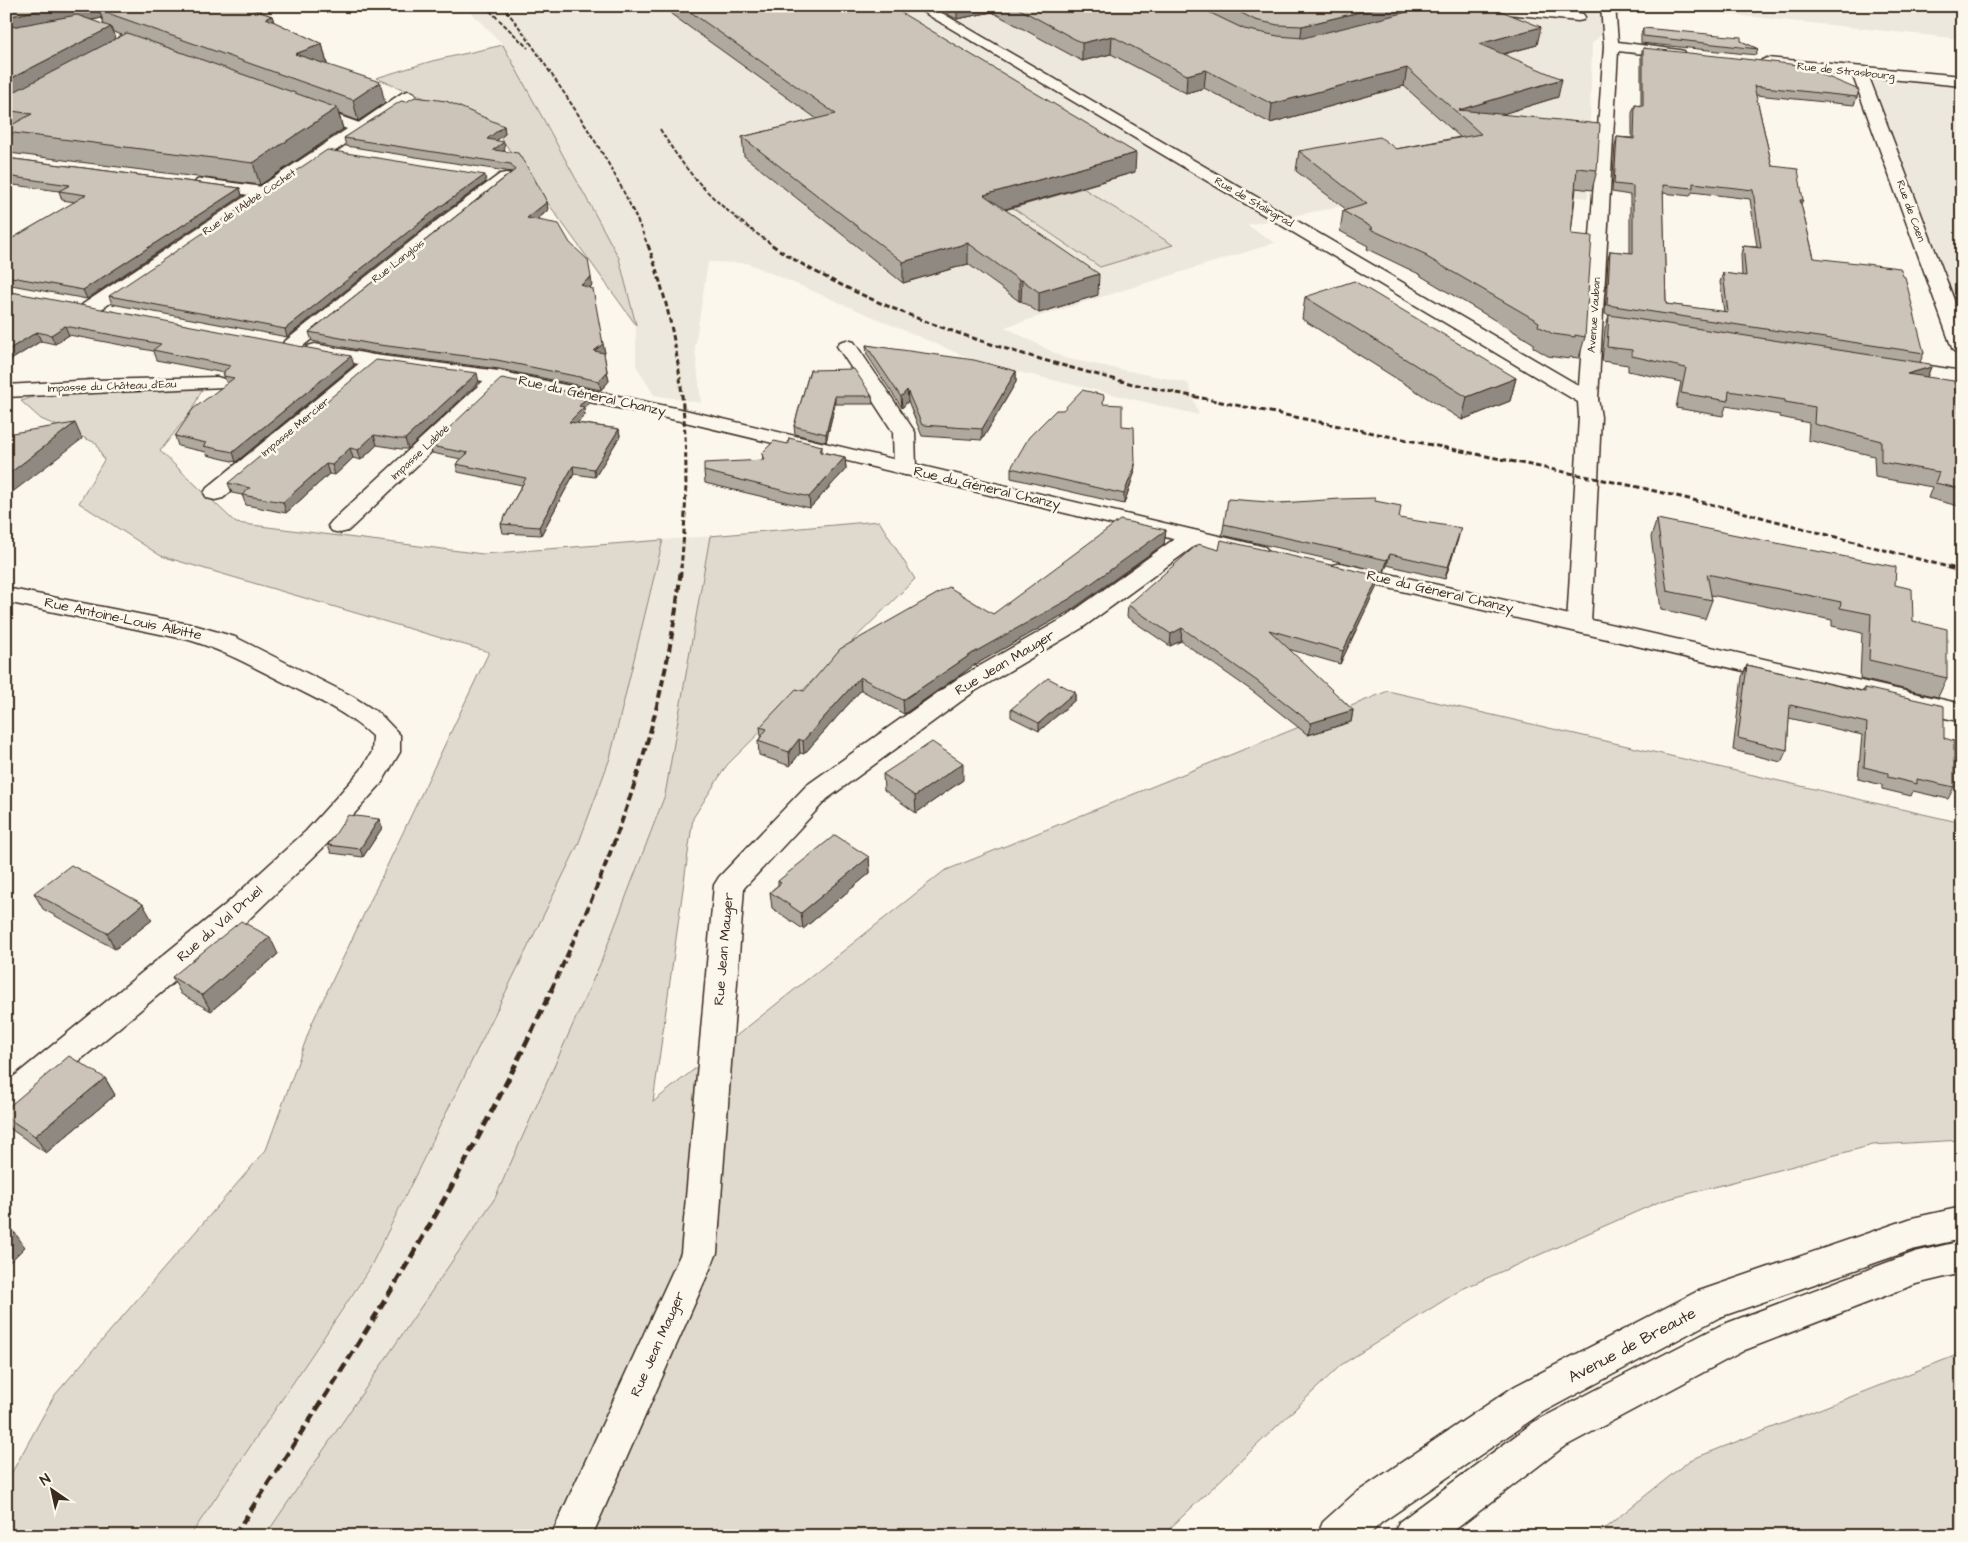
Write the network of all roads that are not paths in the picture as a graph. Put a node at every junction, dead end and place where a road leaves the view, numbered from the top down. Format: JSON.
{"nodes":[{"id":1,"x":1566,"y":6,"type":"edge"},
{"id":2,"x":1608,"y":6,"type":"edge"},
{"id":3,"x":926,"y":7,"type":"edge"},
{"id":4,"x":1457,"y":10,"type":"edge"},
{"id":5,"x":1578,"y":17,"type":"junction"},
{"id":6,"x":1600,"y":37,"type":"junction"},
{"id":7,"x":1697,"y":56,"type":"edge"},
{"id":8,"x":1755,"y":62,"type":"edge"},
{"id":9,"x":1860,"y":73,"type":"junction"},
{"id":10,"x":1962,"y":81,"type":"edge"},
{"id":11,"x":408,"y":96,"type":"dead end"},
{"id":12,"x":295,"y":105,"type":"edge"},
{"id":13,"x":359,"y":128,"type":"junction"},
{"id":14,"x":326,"y":150,"type":"junction"},
{"id":15,"x":345,"y":153,"type":"edge"},
{"id":16,"x":487,"y":175,"type":"edge"},
{"id":17,"x":184,"y":182,"type":"edge"},
{"id":18,"x":263,"y":192,"type":"junction"},
{"id":19,"x":119,"y":314,"type":"edge"},
{"id":20,"x":282,"y":344,"type":"joint"},
{"id":21,"x":848,"y":346,"type":"dead end"},
{"id":22,"x":1962,"y":348,"type":"edge"},
{"id":23,"x":374,"y":360,"type":"junction"},
{"id":24,"x":1873,"y":364,"type":"edge"},
{"id":25,"x":499,"y":377,"type":"junction"},
{"id":26,"x":1962,"y":377,"type":"edge"},
{"id":27,"x":217,"y":383,"type":"dead end"},
{"id":28,"x":6,"y":391,"type":"edge"},
{"id":29,"x":1588,"y":399,"type":"junction"},
{"id":30,"x":905,"y":468,"type":"junction"},
{"id":31,"x":215,"y":493,"type":"dead end"},
{"id":32,"x":340,"y":526,"type":"dead end"},
{"id":33,"x":1192,"y":537,"type":"junction"},
{"id":34,"x":1278,"y":556,"type":"edge"},
{"id":35,"x":1325,"y":567,"type":"edge"},
{"id":36,"x":6,"y":595,"type":"edge"},
{"id":37,"x":1579,"y":624,"type":"junction"},
{"id":38,"x":1962,"y":713,"type":"edge"},
{"id":39,"x":371,"y":720,"type":"joint"},
{"id":40,"x":6,"y":1102,"type":"edge"},
{"id":41,"x":1962,"y":1223,"type":"edge"},
{"id":42,"x":1962,"y":1257,"type":"edge"},
{"id":43,"x":572,"y":1536,"type":"edge"},
{"id":44,"x":1337,"y":1536,"type":"edge"},
{"id":45,"x":1413,"y":1536,"type":"edge"}],
"edges":[{"from":1,"to":5,"type":"street"},
{"from":2,"to":6,"type":"street","name":"Avenue Vauban"},
{"from":3,"to":29,"type":"street","name":"Rue de Stalingrad"},
{"from":4,"to":5,"type":"street"},
{"from":5,"to":6,"type":"street"},
{"from":6,"to":7,"type":"street"},
{"from":6,"to":29,"type":"street","name":"Avenue Vauban"},
{"from":8,"to":9,"type":"street","name":"Rue de Strasbourg"},
{"from":9,"to":10,"type":"street","name":"Rue de Strasbourg"},
{"from":9,"to":22,"type":"street","name":"Rue de Caen"},
{"from":11,"to":13,"type":"street","name":"Rue de l'Abbé Cochet"},
{"from":12,"to":13,"type":"street"},
{"from":13,"to":14,"type":"street","name":"Rue de l'Abbé Cochet"},
{"from":14,"to":15,"type":"street"},
{"from":14,"to":18,"type":"street","name":"Rue de l'Abbé Cochet"},
{"from":16,"to":20,"type":"street","name":"Rue Langlois"},
{"from":17,"to":18,"type":"street"},
{"from":18,"to":19,"type":"street","name":"Rue de l'Abbé Cochet"},
{"from":20,"to":23,"type":"street","name":"Rue du Géneral Chanzy"},
{"from":21,"to":30,"type":"street"},
{"from":23,"to":25,"type":"street","name":"Rue du Géneral Chanzy"},
{"from":23,"to":31,"type":"street","name":"Impasse Mercier"},
{"from":24,"to":26,"type":"street"},
{"from":25,"to":30,"type":"street","name":"Rue du Géneral Chanzy"},
{"from":25,"to":32,"type":"street","name":"Impasse Labbé"},
{"from":27,"to":28,"type":"street","name":"Impasse du Château d'Eau"},
{"from":29,"to":37,"type":"street","name":"Avenue Vauban"},
{"from":30,"to":33,"type":"street","name":"Rue du Géneral Chanzy"},
{"from":33,"to":34,"type":"street","name":"Rue du Géneral Chanzy"},
{"from":33,"to":43,"type":"street","name":"Rue Jean Mauger"},
{"from":35,"to":37,"type":"street","name":"Rue du Géneral Chanzy"},
{"from":36,"to":39,"type":"street","name":"Rue Antoine-Louis Albitte"},
{"from":37,"to":38,"type":"street","name":"Rue du Géneral Chanzy"},
{"from":39,"to":40,"type":"street","name":"Rue du Val Druel"},
{"from":41,"to":44,"type":"street","name":"Avenue de Breaute"},
{"from":42,"to":45,"type":"street"}]}
